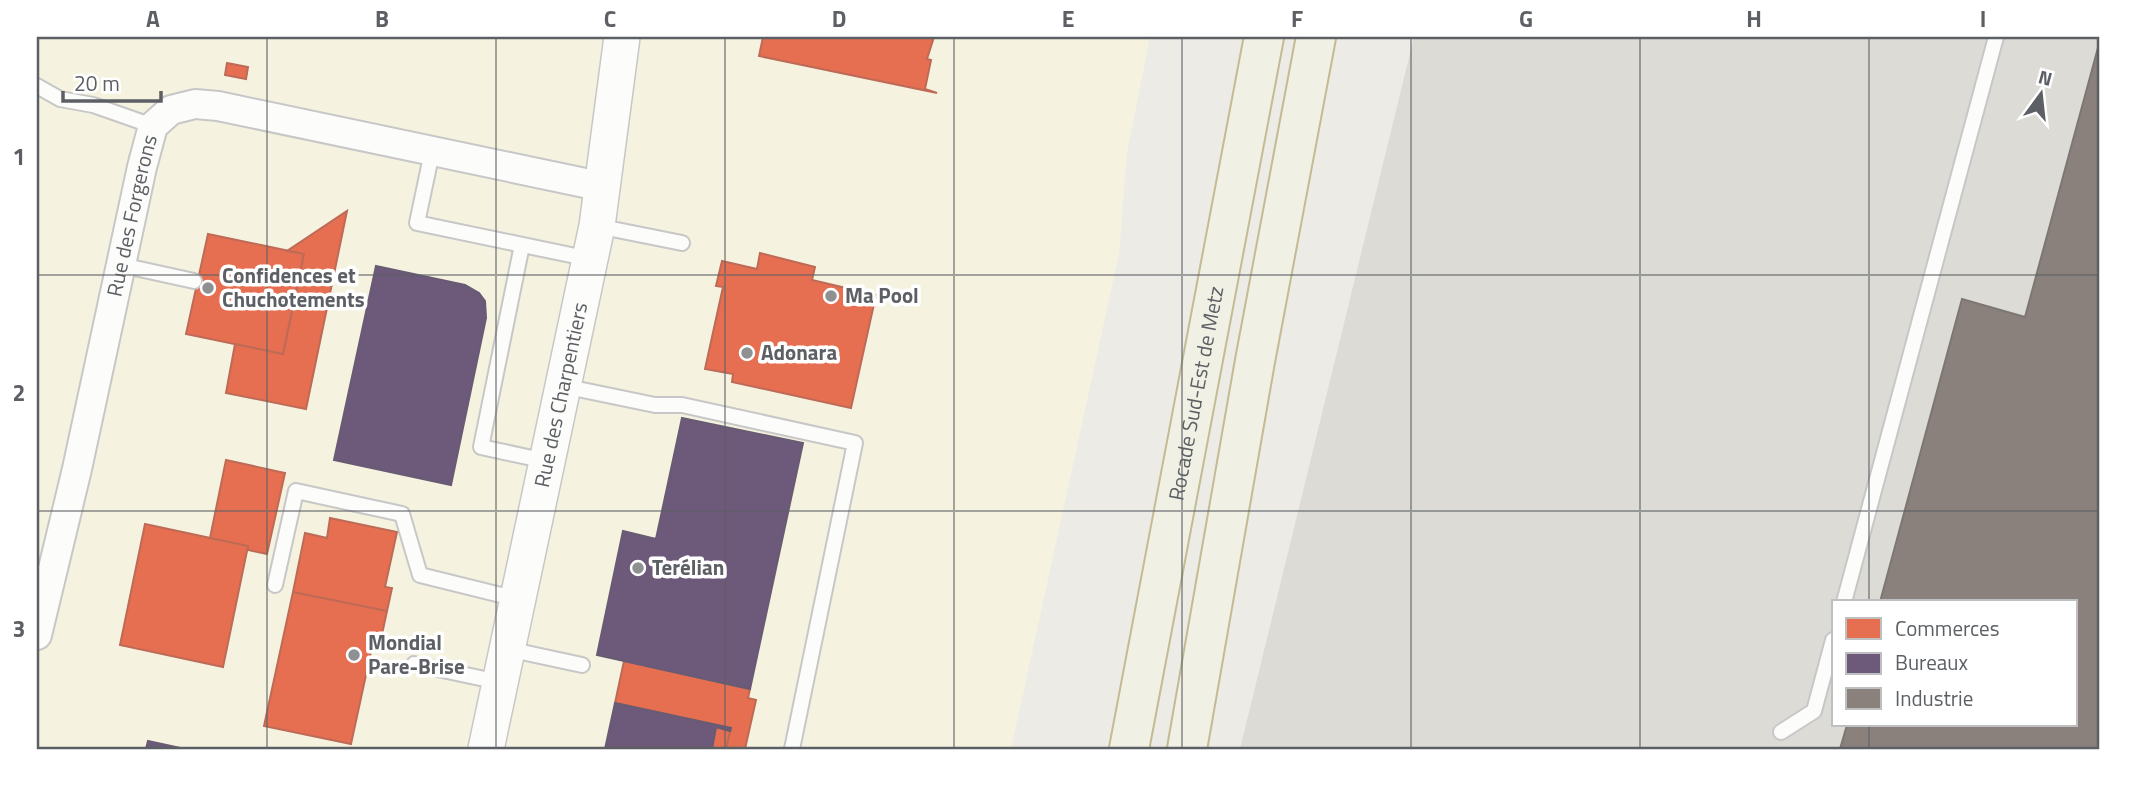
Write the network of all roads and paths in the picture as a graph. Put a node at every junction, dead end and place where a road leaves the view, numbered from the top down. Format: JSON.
{"nodes":[{"id":1,"x":622,"y":37,"type":"edge"},
{"id":2,"x":1264,"y":37,"type":"edge"},
{"id":3,"x":1316,"y":37,"type":"edge"},
{"id":4,"x":1996,"y":37,"type":"edge"},
{"id":5,"x":37,"y":86,"type":"edge"},
{"id":6,"x":153,"y":126,"type":"junction"},
{"id":7,"x":432,"y":152,"type":"junction"},
{"id":8,"x":604,"y":187,"type":"junction"},
{"id":9,"x":597,"y":226,"type":"junction"},
{"id":10,"x":682,"y":243,"type":"dead end"},
{"id":11,"x":522,"y":245,"type":"junction"},
{"id":12,"x":590,"y":259,"type":"junction"},
{"id":13,"x":121,"y":265,"type":"junction"},
{"id":14,"x":194,"y":281,"type":"dead end"},
{"id":15,"x":564,"y":386,"type":"junction"},
{"id":16,"x":547,"y":461,"type":"junction"},
{"id":17,"x":275,"y":585,"type":"dead end"},
{"id":18,"x":518,"y":599,"type":"junction"},
{"id":19,"x":1845,"y":600,"type":"edge"},
{"id":20,"x":37,"y":635,"type":"edge"},
{"id":21,"x":1832,"y":644,"type":"edge"},
{"id":22,"x":508,"y":649,"type":"junction"},
{"id":23,"x":414,"y":664,"type":"dead end"},
{"id":24,"x":582,"y":665,"type":"dead end"},
{"id":25,"x":500,"y":682,"type":"junction"},
{"id":26,"x":1781,"y":732,"type":"dead end"},
{"id":27,"x":486,"y":749,"type":"edge"},
{"id":28,"x":792,"y":749,"type":"edge"},
{"id":29,"x":1129,"y":749,"type":"edge"},
{"id":30,"x":1187,"y":749,"type":"edge"}],
"edges":[{"from":1,"to":8,"type":"street","name":"Rue des Charpentiers"},
{"from":2,"to":29,"type":"highway","name":"Rocade Sud-Est de Metz"},
{"from":3,"to":30,"type":"highway"},
{"from":4,"to":19,"type":"lane"},
{"from":5,"to":6,"type":"lane"},
{"from":6,"to":7,"type":"street","name":"Rue des Forgerons"},
{"from":6,"to":13,"type":"street","name":"Rue des Forgerons"},
{"from":7,"to":8,"type":"street","name":"Rue des Forgerons"},
{"from":7,"to":11,"type":"lane"},
{"from":8,"to":9,"type":"street","name":"Rue des Charpentiers"},
{"from":9,"to":10,"type":"lane"},
{"from":9,"to":12,"type":"street","name":"Rue des Charpentiers"},
{"from":11,"to":12,"type":"lane"},
{"from":11,"to":16,"type":"lane"},
{"from":12,"to":15,"type":"street","name":"Rue des Charpentiers"},
{"from":13,"to":14,"type":"lane"},
{"from":13,"to":20,"type":"street","name":"Rue des Forgerons"},
{"from":15,"to":16,"type":"street","name":"Rue des Charpentiers"},
{"from":15,"to":28,"type":"lane"},
{"from":16,"to":18,"type":"street","name":"Rue des Charpentiers"},
{"from":17,"to":18,"type":"lane"},
{"from":18,"to":22,"type":"street","name":"Rue des Charpentiers"},
{"from":21,"to":26,"type":"lane"},
{"from":22,"to":24,"type":"lane"},
{"from":22,"to":25,"type":"street","name":"Rue des Charpentiers"},
{"from":23,"to":25,"type":"lane"},
{"from":25,"to":27,"type":"street","name":"Rue des Charpentiers"}]}
